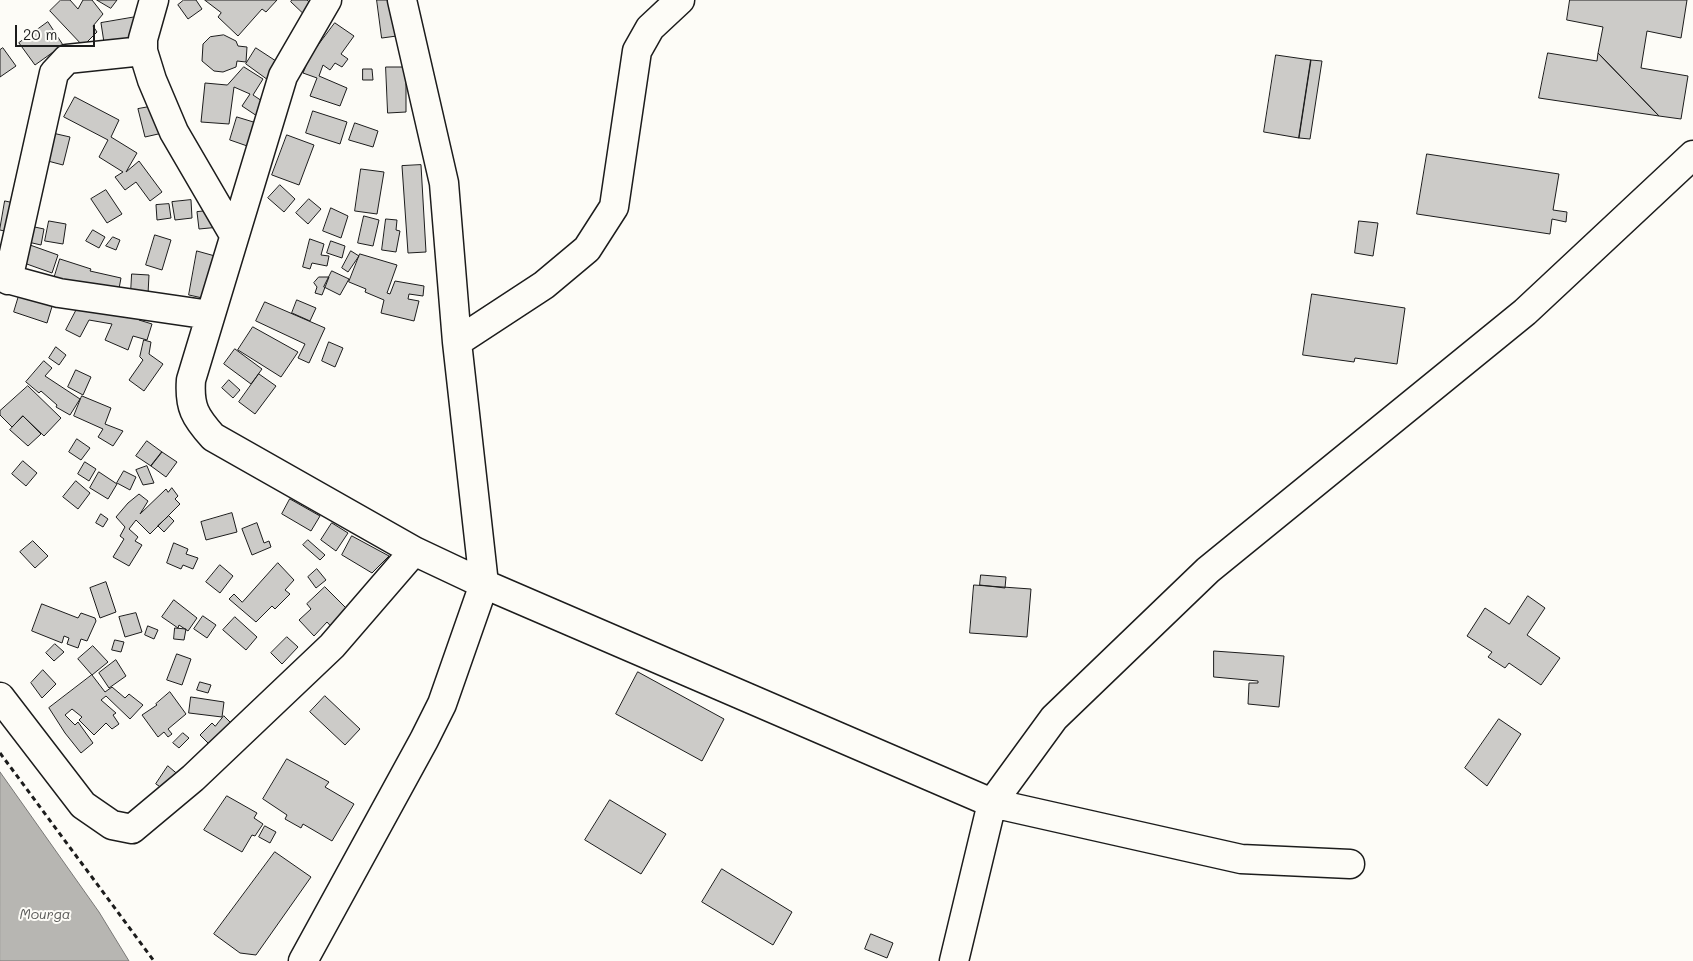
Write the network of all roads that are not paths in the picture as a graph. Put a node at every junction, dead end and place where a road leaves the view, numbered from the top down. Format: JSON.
{"nodes":[{"id":1,"x":154,"y":0,"type":"edge"},
{"id":2,"x":327,"y":0,"type":"edge"},
{"id":3,"x":402,"y":0,"type":"edge"},
{"id":4,"x":680,"y":0,"type":"edge"},
{"id":5,"x":143,"y":51,"type":"junction"},
{"id":6,"x":1693,"y":155,"type":"edge"},
{"id":7,"x":234,"y":235,"type":"junction"},
{"id":8,"x":4,"y":279,"type":"edge"},
{"id":9,"x":210,"y":315,"type":"junction"},
{"id":10,"x":457,"y":342,"type":"junction"},
{"id":11,"x":414,"y":551,"type":"junction"},
{"id":12,"x":484,"y":584,"type":"junction"},
{"id":13,"x":0,"y":697,"type":"edge"},
{"id":14,"x":992,"y":803,"type":"junction"},
{"id":15,"x":1350,"y":864,"type":"dead end"},
{"id":16,"x":303,"y":961,"type":"edge"},
{"id":17,"x":954,"y":961,"type":"edge"}],
"edges":[{"from":1,"to":5,"type":"street"},
{"from":2,"to":7,"type":"street"},
{"from":3,"to":10,"type":"street"},
{"from":4,"to":10,"type":"street"},
{"from":5,"to":7,"type":"street"},
{"from":5,"to":8,"type":"street"},
{"from":6,"to":14,"type":"street"},
{"from":7,"to":9,"type":"street"},
{"from":8,"to":9,"type":"street"},
{"from":9,"to":11,"type":"street"},
{"from":10,"to":12,"type":"street"},
{"from":11,"to":12,"type":"street"},
{"from":11,"to":13,"type":"street"},
{"from":12,"to":14,"type":"street"},
{"from":12,"to":16,"type":"street"},
{"from":14,"to":15,"type":"street"},
{"from":14,"to":17,"type":"street"}]}
